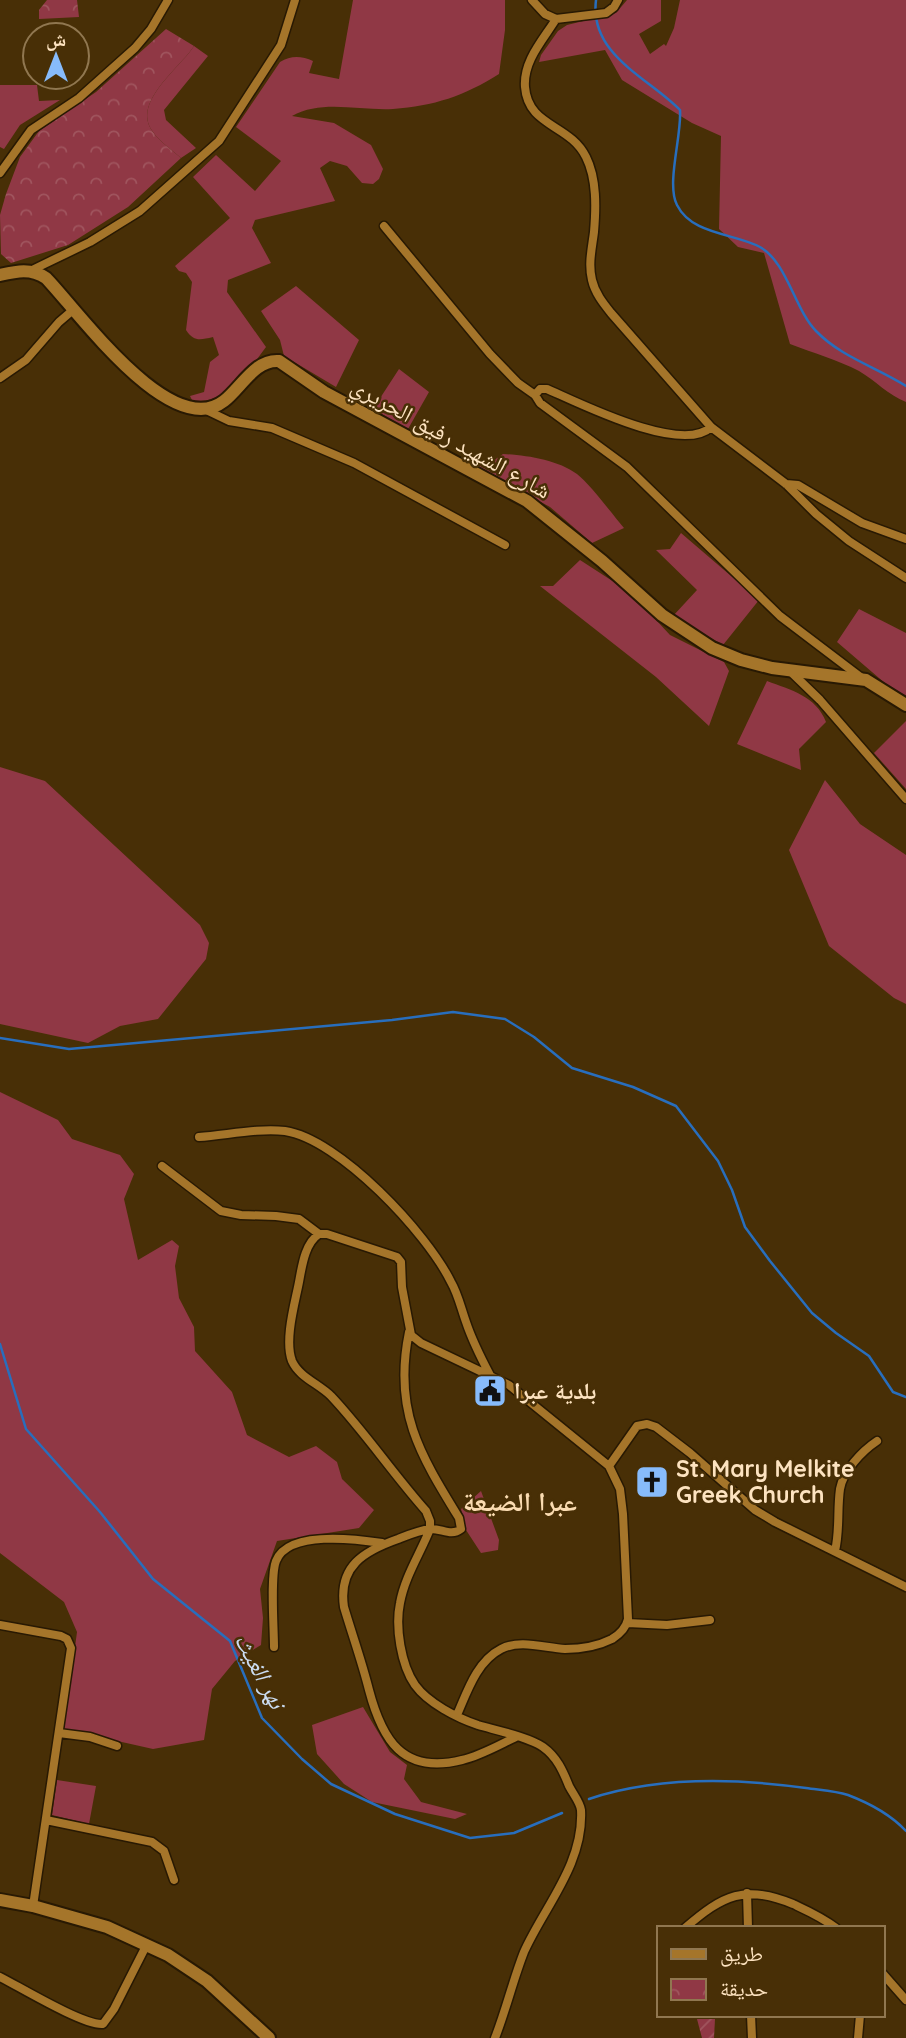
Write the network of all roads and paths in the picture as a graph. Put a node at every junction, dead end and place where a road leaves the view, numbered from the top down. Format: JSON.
{"nodes":[{"id":1,"x":168,"y":0,"type":"edge"},
{"id":2,"x":295,"y":0,"type":"edge"},
{"id":3,"x":532,"y":0,"type":"edge"},
{"id":4,"x":618,"y":0,"type":"edge"},
{"id":5,"x":556,"y":19,"type":"junction"},
{"id":6,"x":0,"y":173,"type":"edge"},
{"id":7,"x":384,"y":226,"type":"dead end"},
{"id":8,"x":30,"y":271,"type":"junction"},
{"id":9,"x":0,"y":275,"type":"edge"},
{"id":10,"x":72,"y":310,"type":"junction"},
{"id":11,"x":0,"y":377,"type":"edge"},
{"id":12,"x":535,"y":395,"type":"junction"},
{"id":13,"x":204,"y":409,"type":"junction"},
{"id":14,"x":711,"y":427,"type":"junction"},
{"id":15,"x":786,"y":484,"type":"junction"},
{"id":16,"x":906,"y":539,"type":"edge"},
{"id":17,"x":505,"y":545,"type":"dead end"},
{"id":18,"x":906,"y":578,"type":"edge"},
{"id":19,"x":790,"y":671,"type":"junction"},
{"id":20,"x":866,"y":680,"type":"junction"},
{"id":21,"x":906,"y":705,"type":"edge"},
{"id":22,"x":906,"y":799,"type":"edge"},
{"id":23,"x":200,"y":1137,"type":"dead end"},
{"id":24,"x":162,"y":1166,"type":"dead end"},
{"id":25,"x":319,"y":1234,"type":"junction"},
{"id":26,"x":409,"y":1332,"type":"junction"},
{"id":27,"x":490,"y":1375,"type":"junction"},
{"id":28,"x":877,"y":1441,"type":"dead end"},
{"id":29,"x":609,"y":1466,"type":"junction"},
{"id":30,"x":430,"y":1529,"type":"junction"},
{"id":31,"x":384,"y":1544,"type":"junction"},
{"id":32,"x":835,"y":1551,"type":"junction"},
{"id":33,"x":906,"y":1587,"type":"edge"},
{"id":34,"x":710,"y":1620,"type":"dead end"},
{"id":35,"x":628,"y":1623,"type":"junction"},
{"id":36,"x":0,"y":1625,"type":"edge"},
{"id":37,"x":274,"y":1647,"type":"dead end"},
{"id":38,"x":457,"y":1715,"type":"junction"},
{"id":39,"x":59,"y":1732,"type":"junction"},
{"id":40,"x":516,"y":1737,"type":"junction"},
{"id":41,"x":117,"y":1746,"type":"dead end"},
{"id":42,"x":46,"y":1820,"type":"junction"},
{"id":43,"x":174,"y":1880,"type":"dead end"},
{"id":44,"x":747,"y":1893,"type":"junction"},
{"id":45,"x":0,"y":1900,"type":"edge"},
{"id":46,"x":33,"y":1906,"type":"junction"},
{"id":47,"x":687,"y":1926,"type":"edge"},
{"id":48,"x":748,"y":1926,"type":"edge"},
{"id":49,"x":832,"y":1926,"type":"edge"},
{"id":50,"x":146,"y":1946,"type":"junction"},
{"id":51,"x":885,"y":1976,"type":"edge"},
{"id":52,"x":0,"y":1977,"type":"edge"},
{"id":53,"x":906,"y":2000,"type":"edge"},
{"id":54,"x":751,"y":2017,"type":"edge"},
{"id":55,"x":860,"y":2017,"type":"edge"},
{"id":56,"x":269,"y":2038,"type":"edge"},
{"id":57,"x":495,"y":2038,"type":"edge"},
{"id":58,"x":752,"y":2038,"type":"edge"},
{"id":59,"x":858,"y":2038,"type":"edge"}],
"edges":[{"from":1,"to":6,"type":"street"},
{"from":2,"to":8,"type":"street"},
{"from":3,"to":5,"type":"street"},
{"from":4,"to":5,"type":"street"},
{"from":5,"to":14,"type":"street"},
{"from":7,"to":12,"type":"street"},
{"from":8,"to":9,"type":"street"},
{"from":8,"to":10,"type":"street"},
{"from":10,"to":11,"type":"street"},
{"from":10,"to":13,"type":"street"},
{"from":12,"to":14,"type":"street"},
{"from":12,"to":20,"type":"street"},
{"from":13,"to":17,"type":"street"},
{"from":13,"to":19,"type":"street","name":"شارع الشهيد رفيق الحريري"},
{"from":14,"to":15,"type":"street"},
{"from":15,"to":16,"type":"street"},
{"from":15,"to":18,"type":"street"},
{"from":19,"to":20,"type":"street","name":"شارع الشهيد رفيق الحريري"},
{"from":19,"to":22,"type":"street"},
{"from":20,"to":21,"type":"street","name":"شارع الشهيد رفيق الحريري"},
{"from":23,"to":27,"type":"street"},
{"from":24,"to":25,"type":"street"},
{"from":25,"to":26,"type":"street"},
{"from":25,"to":30,"type":"street"},
{"from":26,"to":27,"type":"street"},
{"from":26,"to":30,"type":"street"},
{"from":27,"to":29,"type":"street"},
{"from":28,"to":32,"type":"street"},
{"from":29,"to":32,"type":"street"},
{"from":29,"to":35,"type":"street"},
{"from":30,"to":31,"type":"street"},
{"from":30,"to":38,"type":"street"},
{"from":31,"to":37,"type":"street"},
{"from":31,"to":40,"type":"street"},
{"from":32,"to":33,"type":"street"},
{"from":34,"to":35,"type":"street"},
{"from":35,"to":38,"type":"street"},
{"from":36,"to":39,"type":"street"},
{"from":38,"to":40,"type":"street"},
{"from":39,"to":41,"type":"street"},
{"from":39,"to":42,"type":"street"},
{"from":40,"to":57,"type":"street"},
{"from":42,"to":43,"type":"street"},
{"from":42,"to":46,"type":"street"},
{"from":44,"to":47,"type":"street"},
{"from":44,"to":48,"type":"street"},
{"from":44,"to":49,"type":"street"},
{"from":45,"to":46,"type":"street"},
{"from":46,"to":50,"type":"street"},
{"from":50,"to":52,"type":"street"},
{"from":50,"to":56,"type":"street"},
{"from":51,"to":53,"type":"street"},
{"from":54,"to":58,"type":"street"},
{"from":55,"to":59,"type":"street"}]}
